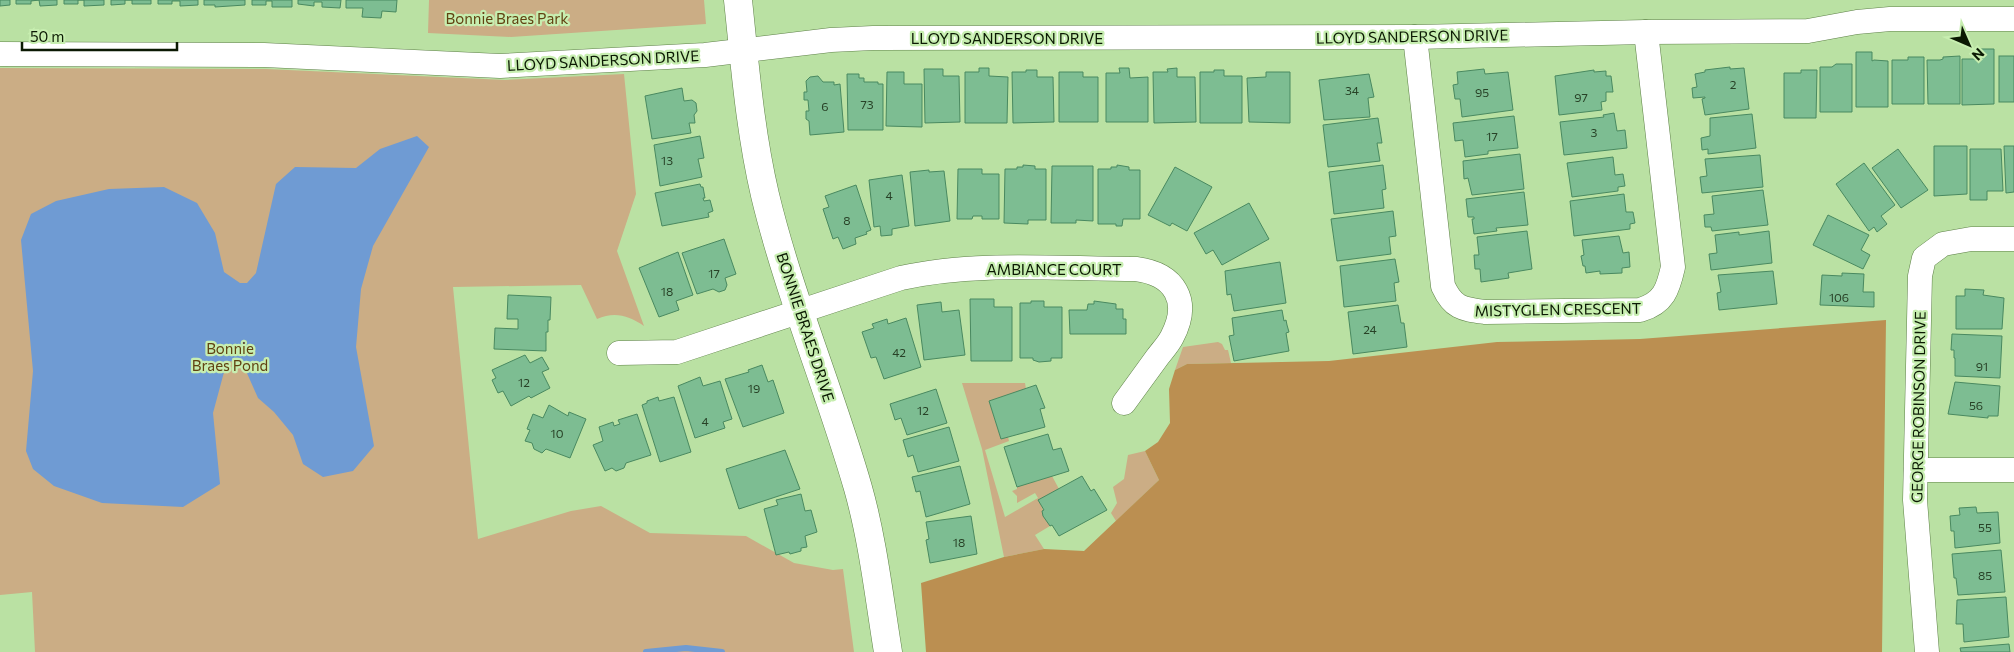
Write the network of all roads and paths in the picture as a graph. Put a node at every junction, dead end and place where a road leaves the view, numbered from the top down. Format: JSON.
{"nodes":[{"id":1,"x":738,"y":0,"type":"edge"},
{"id":2,"x":2014,"y":19,"type":"edge"},
{"id":3,"x":1646,"y":32,"type":"junction"},
{"id":4,"x":1415,"y":37,"type":"junction"},
{"id":5,"x":743,"y":50,"type":"junction"},
{"id":6,"x":0,"y":54,"type":"edge"},
{"id":7,"x":2014,"y":239,"type":"edge"},
{"id":8,"x":801,"y":312,"type":"junction"},
{"id":9,"x":619,"y":353,"type":"dead end"},
{"id":10,"x":1124,"y":403,"type":"dead end"},
{"id":11,"x":1916,"y":470,"type":"junction"},
{"id":12,"x":2014,"y":470,"type":"edge"},
{"id":13,"x":888,"y":652,"type":"edge"},
{"id":14,"x":1927,"y":652,"type":"edge"}],
"edges":[{"from":1,"to":5,"type":"street","name":"BONNIE BRAES DRIVE"},
{"from":2,"to":3,"type":"street","name":"LLOYD SANDERSON DRIVE"},
{"from":3,"to":4,"type":"street","name":"LLOYD SANDERSON DRIVE"},
{"from":3,"to":4,"type":"street","name":"MISTYGLEN CRESCENT"},
{"from":4,"to":5,"type":"street","name":"LLOYD SANDERSON DRIVE"},
{"from":5,"to":6,"type":"street","name":"LLOYD SANDERSON DRIVE"},
{"from":5,"to":8,"type":"street","name":"BONNIE BRAES DRIVE"},
{"from":7,"to":11,"type":"street","name":"GEORGE ROBINSON DRIVE"},
{"from":8,"to":9,"type":"street","name":"AMBIANCE COURT"},
{"from":8,"to":10,"type":"street","name":"AMBIANCE COURT"},
{"from":8,"to":13,"type":"street","name":"BONNIE BRAES DRIVE"},
{"from":11,"to":12,"type":"street"},
{"from":11,"to":14,"type":"street","name":"GEORGE ROBINSON DRIVE"}]}
